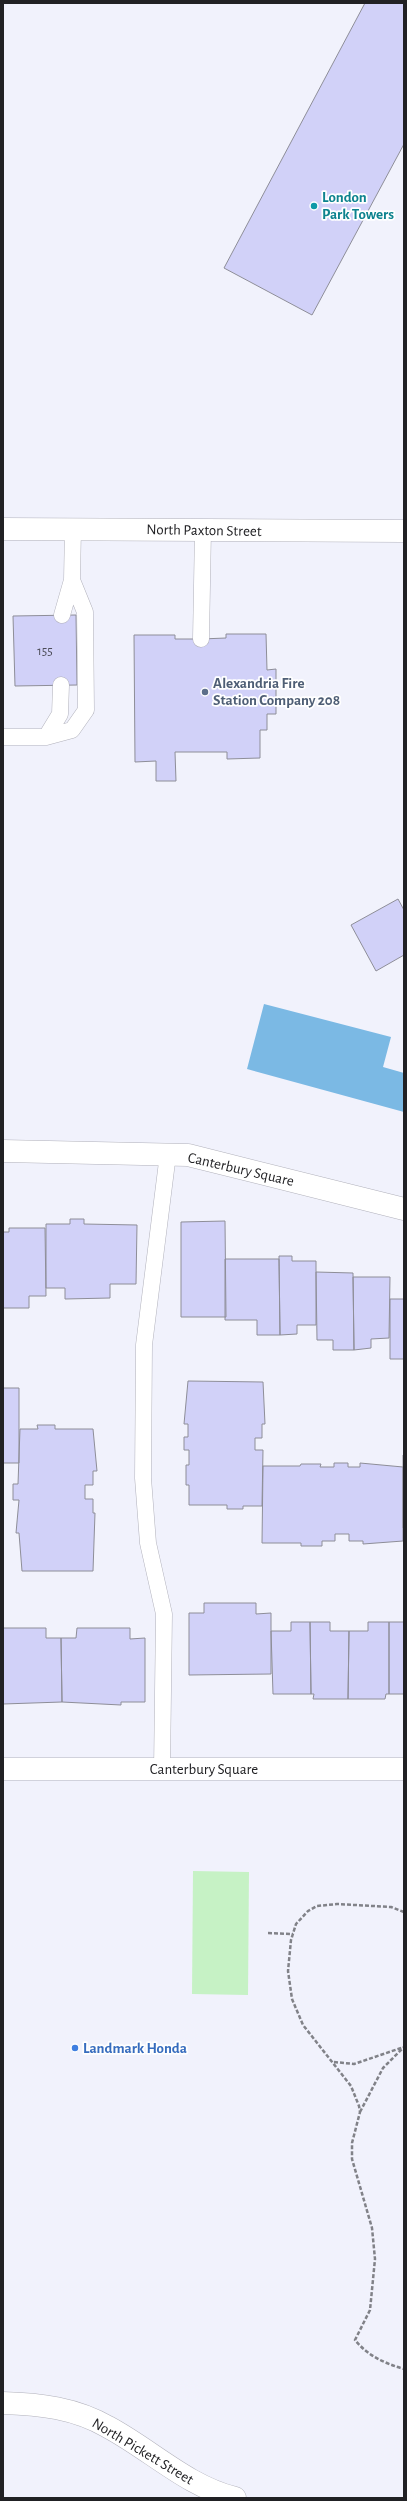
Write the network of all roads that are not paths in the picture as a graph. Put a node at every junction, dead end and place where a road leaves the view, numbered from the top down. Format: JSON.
{"nodes":[{"id":1,"x":73,"y":528,"type":"junction"},
{"id":2,"x":3,"y":529,"type":"edge"},
{"id":3,"x":203,"y":530,"type":"junction"},
{"id":4,"x":404,"y":531,"type":"edge"},
{"id":5,"x":72,"y":580,"type":"junction"},
{"id":6,"x":62,"y":615,"type":"dead end"},
{"id":7,"x":201,"y":639,"type":"dead end"},
{"id":8,"x":61,"y":685,"type":"dead end"},
{"id":9,"x":3,"y":737,"type":"edge"},
{"id":10,"x":46,"y":737,"type":"junction"},
{"id":11,"x":3,"y":1151,"type":"edge"},
{"id":12,"x":168,"y":1154,"type":"junction"},
{"id":13,"x":404,"y":1209,"type":"edge"},
{"id":14,"x":404,"y":1768,"type":"edge"},
{"id":15,"x":3,"y":1769,"type":"edge"},
{"id":16,"x":162,"y":1769,"type":"junction"},
{"id":17,"x":3,"y":2403,"type":"edge"},
{"id":18,"x":235,"y":2498,"type":"edge"}],
"edges":[{"from":1,"to":2,"type":"street","name":"North Paxton Street"},
{"from":1,"to":3,"type":"street","name":"North Paxton Street"},
{"from":1,"to":5,"type":"lane"},
{"from":3,"to":4,"type":"street","name":"North Paxton Street"},
{"from":3,"to":7,"type":"lane"},
{"from":5,"to":6,"type":"lane"},
{"from":5,"to":10,"type":"lane"},
{"from":8,"to":10,"type":"lane"},
{"from":9,"to":10,"type":"lane"},
{"from":11,"to":12,"type":"street","name":"Canterbury Square"},
{"from":12,"to":13,"type":"street","name":"Canterbury Square"},
{"from":12,"to":16,"type":"lane"},
{"from":14,"to":16,"type":"street","name":"Canterbury Square"},
{"from":15,"to":16,"type":"street","name":"Canterbury Square"},
{"from":17,"to":18,"type":"street","name":"North Pickett Street"}]}
